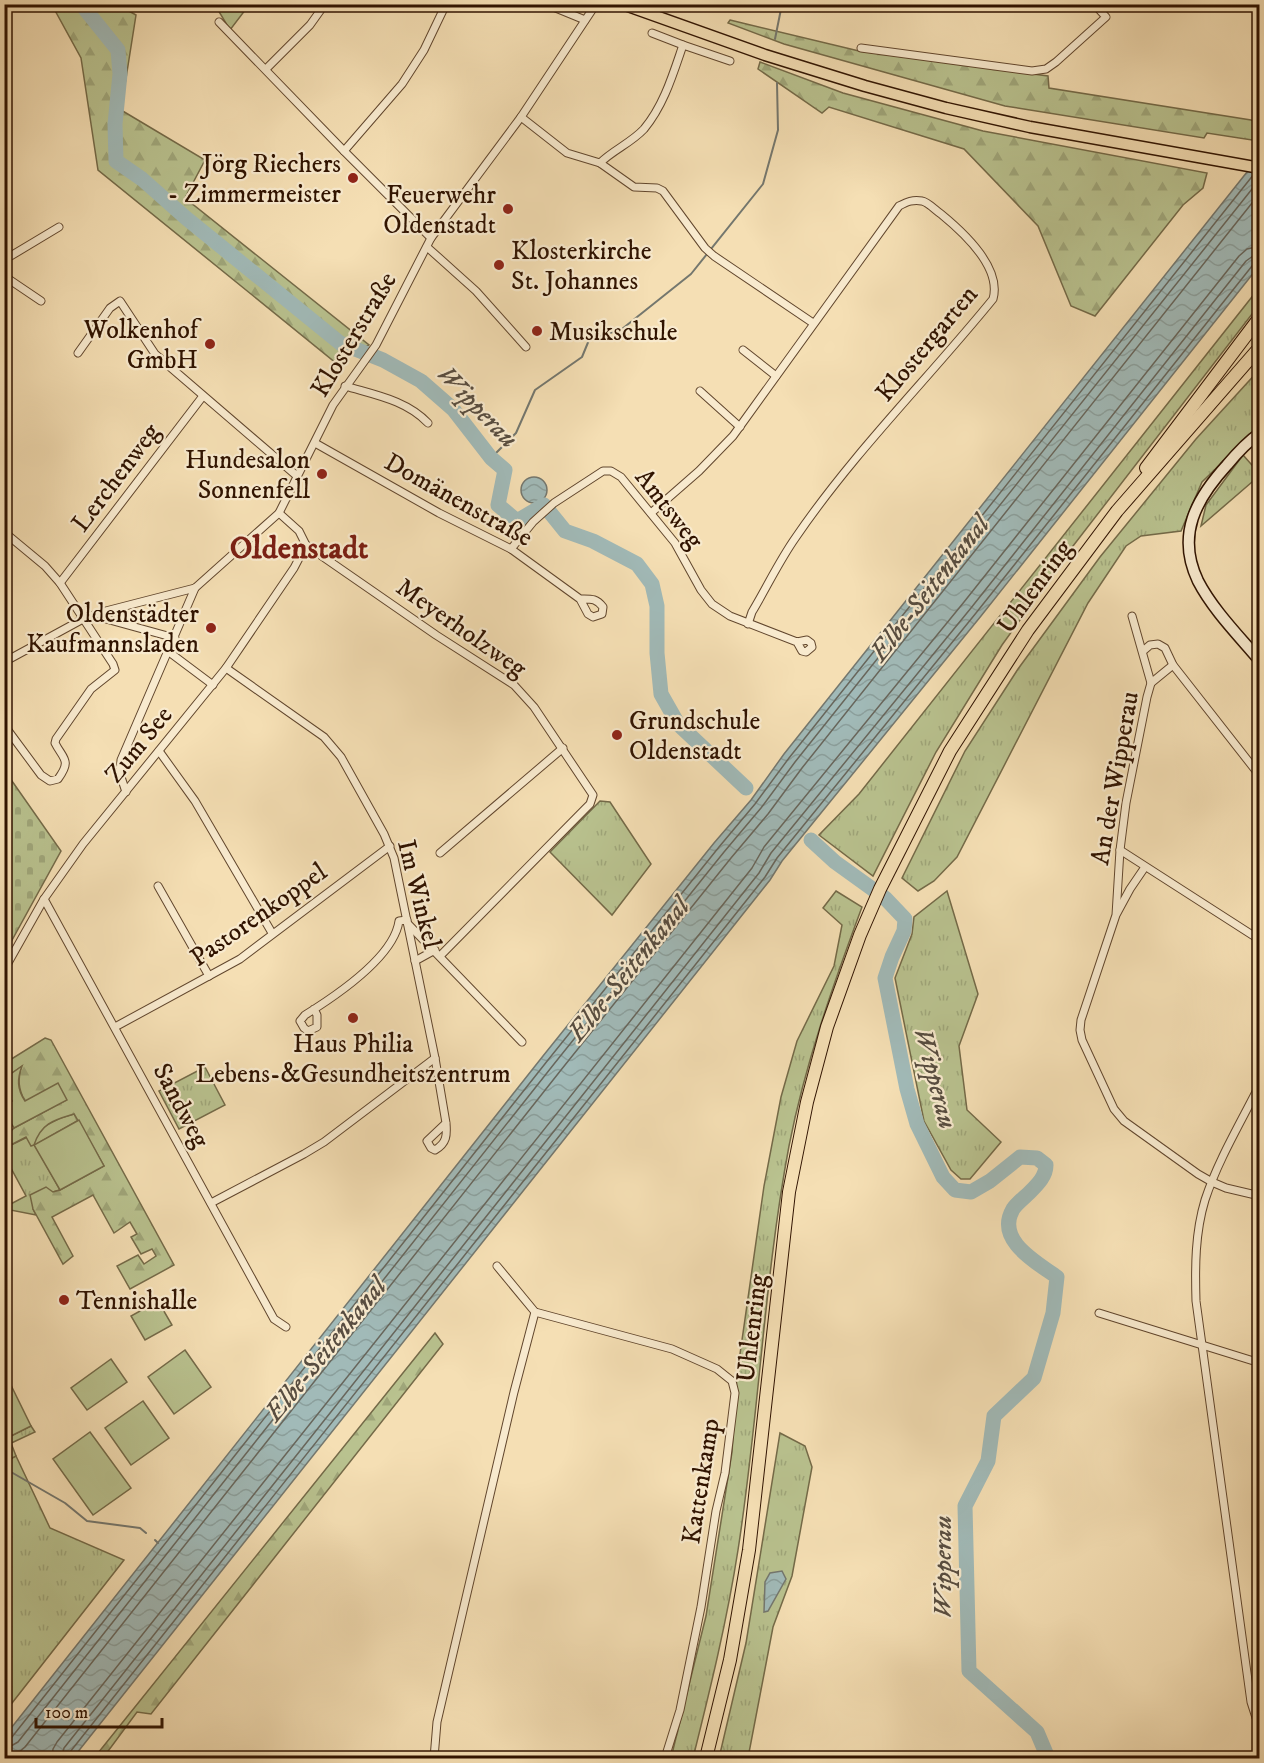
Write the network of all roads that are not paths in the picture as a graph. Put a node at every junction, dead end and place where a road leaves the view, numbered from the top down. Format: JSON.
{"nodes":[{"id":1,"x":325,"y":4,"type":"edge"},
{"id":2,"x":446,"y":4,"type":"edge"},
{"id":3,"x":546,"y":4,"type":"edge"},
{"id":4,"x":596,"y":4,"type":"edge"},
{"id":5,"x":622,"y":4,"type":"edge"},
{"id":6,"x":1094,"y":4,"type":"edge"},
{"id":7,"x":585,"y":20,"type":"junction"},
{"id":8,"x":219,"y":22,"type":"dead end"},
{"id":9,"x":652,"y":33,"type":"dead end"},
{"id":10,"x":683,"y":45,"type":"junction"},
{"id":11,"x":861,"y":48,"type":"dead end"},
{"id":12,"x":730,"y":61,"type":"dead end"},
{"id":13,"x":266,"y":69,"type":"junction"},
{"id":14,"x":521,"y":117,"type":"junction"},
{"id":15,"x":344,"y":151,"type":"junction"},
{"id":16,"x":600,"y":163,"type":"junction"},
{"id":17,"x":1260,"y":168,"type":"edge"},
{"id":18,"x":59,"y":228,"type":"dead end"},
{"id":19,"x":431,"y":238,"type":"junction"},
{"id":20,"x":427,"y":247,"type":"junction"},
{"id":21,"x":4,"y":260,"type":"edge"},
{"id":22,"x":4,"y":276,"type":"edge"},
{"id":23,"x":41,"y":301,"type":"dead end"},
{"id":24,"x":1260,"y":316,"type":"edge"},
{"id":25,"x":813,"y":323,"type":"junction"},
{"id":26,"x":526,"y":347,"type":"dead end"},
{"id":27,"x":1260,"y":347,"type":"edge"},
{"id":28,"x":743,"y":350,"type":"dead end"},
{"id":29,"x":78,"y":353,"type":"dead end"},
{"id":30,"x":776,"y":376,"type":"junction"},
{"id":31,"x":345,"y":386,"type":"junction"},
{"id":32,"x":699,"y":391,"type":"dead end"},
{"id":33,"x":203,"y":396,"type":"junction"},
{"id":34,"x":428,"y":423,"type":"dead end"},
{"id":35,"x":740,"y":427,"type":"junction"},
{"id":36,"x":1260,"y":433,"type":"edge"},
{"id":37,"x":315,"y":443,"type":"junction"},
{"id":38,"x":297,"y":476,"type":"junction"},
{"id":39,"x":1117,"y":511,"type":"junction"},
{"id":40,"x":279,"y":513,"type":"junction"},
{"id":41,"x":651,"y":513,"type":"junction"},
{"id":42,"x":4,"y":532,"type":"edge"},
{"id":43,"x":306,"y":545,"type":"junction"},
{"id":44,"x":512,"y":549,"type":"junction"},
{"id":45,"x":60,"y":583,"type":"junction"},
{"id":46,"x":195,"y":588,"type":"junction"},
{"id":47,"x":580,"y":598,"type":"dead end"},
{"id":48,"x":102,"y":612,"type":"junction"},
{"id":49,"x":1132,"y":616,"type":"dead end"},
{"id":50,"x":83,"y":619,"type":"junction"},
{"id":51,"x":748,"y":624,"type":"junction"},
{"id":52,"x":175,"y":638,"type":"junction"},
{"id":53,"x":797,"y":642,"type":"dead end"},
{"id":54,"x":1143,"y":651,"type":"junction"},
{"id":55,"x":169,"y":652,"type":"junction"},
{"id":56,"x":1260,"y":661,"type":"edge"},
{"id":57,"x":4,"y":662,"type":"edge"},
{"id":58,"x":1173,"y":665,"type":"junction"},
{"id":59,"x":226,"y":668,"type":"junction"},
{"id":60,"x":1152,"y":683,"type":"junction"},
{"id":61,"x":213,"y":685,"type":"junction"},
{"id":62,"x":4,"y":725,"type":"edge"},
{"id":63,"x":563,"y":748,"type":"junction"},
{"id":64,"x":159,"y":751,"type":"junction"},
{"id":65,"x":1260,"y":776,"type":"edge"},
{"id":66,"x":126,"y":792,"type":"junction"},
{"id":67,"x":390,"y":846,"type":"junction"},
{"id":68,"x":1120,"y":850,"type":"junction"},
{"id":69,"x":440,"y":853,"type":"dead end"},
{"id":70,"x":1145,"y":867,"type":"junction"},
{"id":71,"x":158,"y":886,"type":"dead end"},
{"id":72,"x":44,"y":899,"type":"junction"},
{"id":73,"x":1116,"y":915,"type":"junction"},
{"id":74,"x":408,"y":922,"type":"junction"},
{"id":75,"x":272,"y":933,"type":"junction"},
{"id":76,"x":1260,"y":940,"type":"edge"},
{"id":77,"x":438,"y":953,"type":"junction"},
{"id":78,"x":415,"y":961,"type":"junction"},
{"id":79,"x":4,"y":970,"type":"edge"},
{"id":80,"x":209,"y":976,"type":"junction"},
{"id":81,"x":314,"y":1009,"type":"dead end"},
{"id":82,"x":115,"y":1027,"type":"junction"},
{"id":83,"x":522,"y":1042,"type":"dead end"},
{"id":84,"x":435,"y":1058,"type":"junction"},
{"id":85,"x":1260,"y":1084,"type":"edge"},
{"id":86,"x":446,"y":1123,"type":"dead end"},
{"id":87,"x":1212,"y":1182,"type":"junction"},
{"id":88,"x":1260,"y":1196,"type":"edge"},
{"id":89,"x":211,"y":1203,"type":"junction"},
{"id":90,"x":497,"y":1266,"type":"dead end"},
{"id":91,"x":535,"y":1312,"type":"junction"},
{"id":92,"x":1099,"y":1313,"type":"dead end"},
{"id":93,"x":286,"y":1327,"type":"dead end"},
{"id":94,"x":1203,"y":1347,"type":"junction"},
{"id":95,"x":1260,"y":1364,"type":"edge"},
{"id":96,"x":1251,"y":1702,"type":"junction"},
{"id":97,"x":1260,"y":1712,"type":"edge"},
{"id":98,"x":1260,"y":1730,"type":"edge"},
{"id":99,"x":434,"y":1758,"type":"edge"},
{"id":100,"x":665,"y":1758,"type":"edge"},
{"id":101,"x":706,"y":1758,"type":"edge"}],
"edges":[{"from":1,"to":13,"type":"street"},
{"from":2,"to":15,"type":"street"},
{"from":3,"to":7,"type":"street"},
{"from":4,"to":7,"type":"street","name":"Klosterstraße"},
{"from":5,"to":17,"type":"main road"},
{"from":6,"to":11,"type":"street"},
{"from":7,"to":14,"type":"street","name":"Klosterstraße"},
{"from":8,"to":13,"type":"street"},
{"from":9,"to":10,"type":"street"},
{"from":10,"to":12,"type":"street"},
{"from":10,"to":16,"type":"street"},
{"from":13,"to":15,"type":"street"},
{"from":14,"to":16,"type":"street"},
{"from":14,"to":19,"type":"street","name":"Klosterstraße"},
{"from":15,"to":19,"type":"street"},
{"from":16,"to":25,"type":"street"},
{"from":18,"to":21,"type":"street"},
{"from":19,"to":20,"type":"street","name":"Klosterstraße"},
{"from":20,"to":26,"type":"street"},
{"from":20,"to":31,"type":"street","name":"Klosterstraße"},
{"from":22,"to":23,"type":"street"},
{"from":24,"to":39,"type":"highway"},
{"from":25,"to":30,"type":"street","name":"Klostergarten"},
{"from":25,"to":51,"type":"street","name":"Klostergarten"},
{"from":27,"to":39,"type":"highway","name":"Uhlenring"},
{"from":28,"to":30,"type":"street"},
{"from":29,"to":33,"type":"street"},
{"from":30,"to":35,"type":"street","name":"Klostergarten"},
{"from":31,"to":34,"type":"street"},
{"from":31,"to":37,"type":"street","name":"Klosterstraße"},
{"from":32,"to":35,"type":"street"},
{"from":33,"to":38,"type":"street"},
{"from":33,"to":45,"type":"street","name":"Lerchenweg"},
{"from":35,"to":41,"type":"street","name":"Klostergarten"},
{"from":36,"to":56,"type":"street"},
{"from":37,"to":38,"type":"street","name":"Klosterstraße"},
{"from":37,"to":44,"type":"street","name":"Domänenstraße"},
{"from":38,"to":40,"type":"street","name":"Klosterstraße"},
{"from":39,"to":101,"type":"highway","name":"Uhlenring"},
{"from":40,"to":43,"type":"street","name":"Meyerholzweg"},
{"from":40,"to":46,"type":"street"},
{"from":41,"to":44,"type":"street","name":"Amtsweg"},
{"from":41,"to":51,"type":"street","name":"Amtsweg"},
{"from":42,"to":45,"type":"street"},
{"from":43,"to":59,"type":"street","name":"Zum See"},
{"from":43,"to":63,"type":"street","name":"Meyerholzweg"},
{"from":44,"to":47,"type":"street","name":"Domänenstraße"},
{"from":45,"to":50,"type":"street"},
{"from":46,"to":48,"type":"street"},
{"from":46,"to":52,"type":"street"},
{"from":48,"to":50,"type":"street"},
{"from":48,"to":52,"type":"street"},
{"from":49,"to":54,"type":"street","name":"An der Wipperau"},
{"from":50,"to":57,"type":"street"},
{"from":50,"to":62,"type":"street"},
{"from":51,"to":53,"type":"street","name":"Amtsweg"},
{"from":52,"to":55,"type":"street"},
{"from":54,"to":58,"type":"street"},
{"from":54,"to":60,"type":"street","name":"An der Wipperau"},
{"from":55,"to":61,"type":"street"},
{"from":55,"to":66,"type":"street"},
{"from":58,"to":60,"type":"street"},
{"from":58,"to":65,"type":"street"},
{"from":59,"to":61,"type":"street","name":"Zum See"},
{"from":59,"to":67,"type":"street","name":"Im Winkel"},
{"from":60,"to":68,"type":"street","name":"An der Wipperau"},
{"from":61,"to":64,"type":"street","name":"Zum See"},
{"from":63,"to":69,"type":"street"},
{"from":63,"to":77,"type":"street","name":"Meyerholzweg"},
{"from":64,"to":66,"type":"street","name":"Zum See"},
{"from":64,"to":75,"type":"street"},
{"from":66,"to":72,"type":"street","name":"Zum See"},
{"from":67,"to":74,"type":"street","name":"Im Winkel"},
{"from":67,"to":75,"type":"street","name":"Pastorenkoppel"},
{"from":68,"to":70,"type":"street"},
{"from":68,"to":73,"type":"street","name":"An der Wipperau"},
{"from":70,"to":73,"type":"street","name":"An der Wipperau"},
{"from":70,"to":76,"type":"street"},
{"from":71,"to":80,"type":"street"},
{"from":72,"to":79,"type":"street","name":"Zum See"},
{"from":72,"to":82,"type":"street","name":"Sandweg"},
{"from":73,"to":87,"type":"street","name":"An der Wipperau"},
{"from":74,"to":77,"type":"street"},
{"from":74,"to":78,"type":"street","name":"Im Winkel"},
{"from":74,"to":81,"type":"street"},
{"from":75,"to":80,"type":"street","name":"Pastorenkoppel"},
{"from":77,"to":78,"type":"street"},
{"from":77,"to":83,"type":"street"},
{"from":78,"to":84,"type":"street","name":"Im Winkel"},
{"from":80,"to":82,"type":"street","name":"Pastorenkoppel"},
{"from":82,"to":89,"type":"street","name":"Sandweg"},
{"from":84,"to":86,"type":"street","name":"Im Winkel"},
{"from":84,"to":89,"type":"street"},
{"from":85,"to":87,"type":"street"},
{"from":87,"to":88,"type":"street","name":"An der Wipperau"},
{"from":87,"to":94,"type":"street"},
{"from":89,"to":93,"type":"street","name":"Sandweg"},
{"from":90,"to":91,"type":"street"},
{"from":91,"to":99,"type":"street"},
{"from":91,"to":100,"type":"street","name":"Kattenkamp"},
{"from":92,"to":94,"type":"street"},
{"from":94,"to":95,"type":"street"},
{"from":94,"to":96,"type":"street"},
{"from":96,"to":97,"type":"street"},
{"from":96,"to":98,"type":"street"}]}
